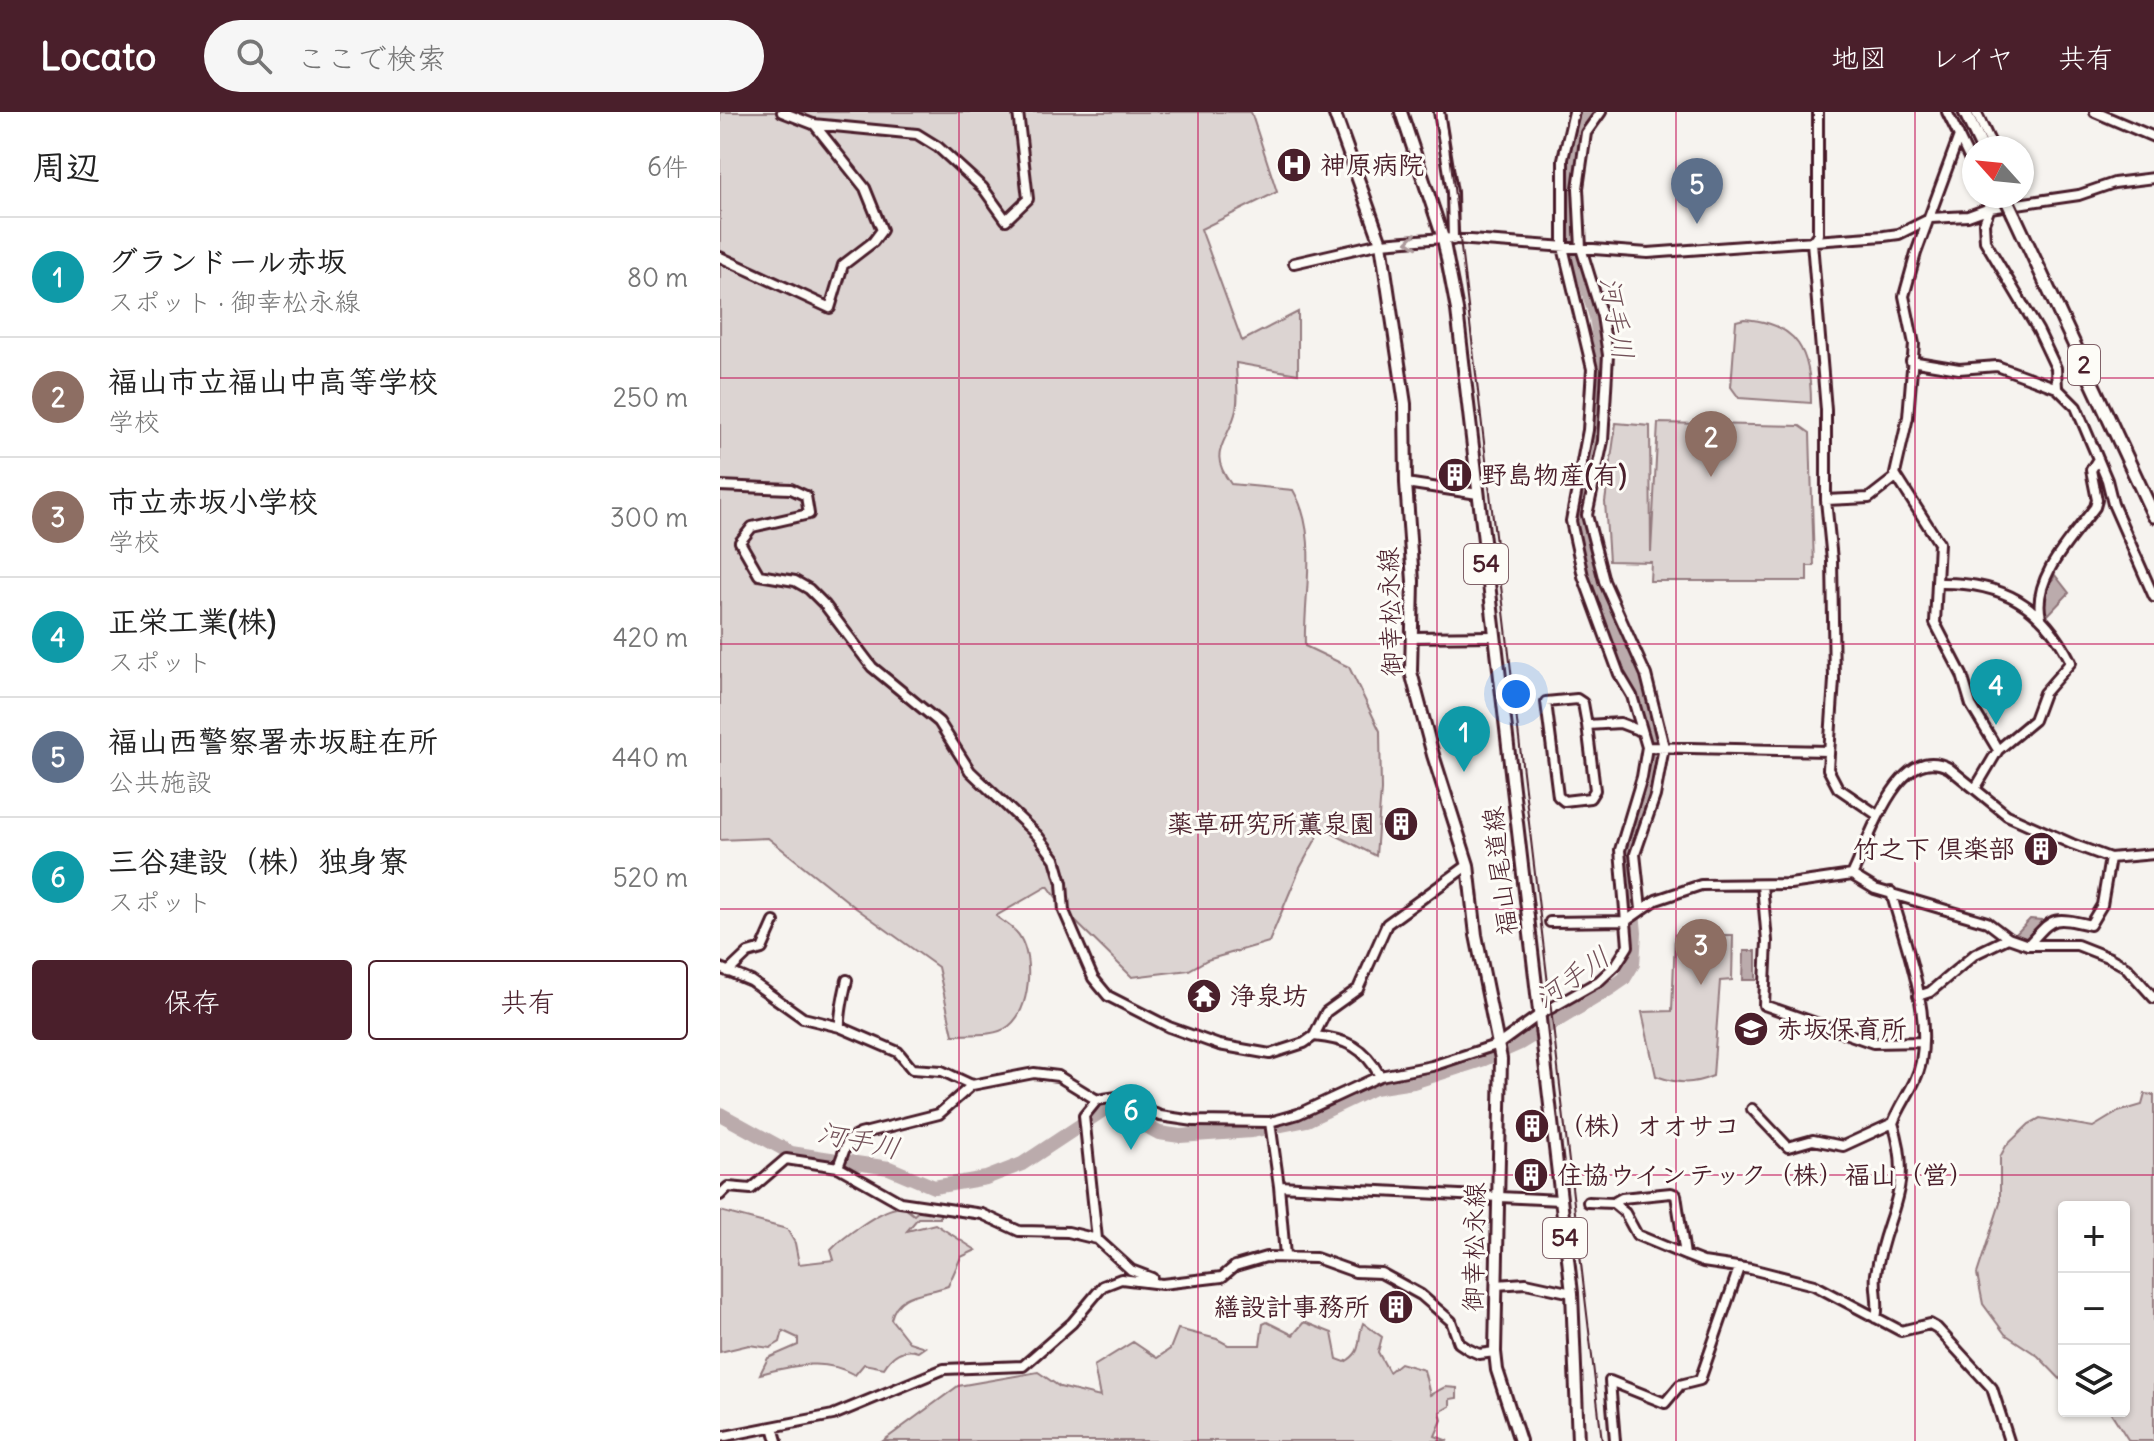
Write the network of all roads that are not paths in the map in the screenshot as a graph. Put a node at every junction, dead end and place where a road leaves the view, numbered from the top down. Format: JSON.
{"nodes":[{"id":1,"x":782,"y":112,"type":"edge"},
{"id":2,"x":1018,"y":112,"type":"edge"},
{"id":3,"x":1334,"y":112,"type":"edge"},
{"id":4,"x":1401,"y":112,"type":"edge"},
{"id":5,"x":1439,"y":112,"type":"edge"},
{"id":6,"x":1574,"y":112,"type":"edge"},
{"id":7,"x":1601,"y":112,"type":"edge"},
{"id":8,"x":1818,"y":112,"type":"edge"},
{"id":9,"x":1947,"y":112,"type":"edge"},
{"id":10,"x":1970,"y":112,"type":"edge"},
{"id":11,"x":2095,"y":112,"type":"edge"},
{"id":12,"x":813,"y":124,"type":"junction"},
{"id":13,"x":1959,"y":136,"type":"junction"},
{"id":14,"x":1981,"y":136,"type":"edge"},
{"id":15,"x":2154,"y":137,"type":"edge"},
{"id":16,"x":1962,"y":142,"type":"edge"},
{"id":17,"x":2154,"y":178,"type":"edge"},
{"id":18,"x":2034,"y":200,"type":"edge"},
{"id":19,"x":1990,"y":208,"type":"joint"},
{"id":20,"x":2015,"y":208,"type":"edge"},
{"id":21,"x":2015,"y":208,"type":"edge"},
{"id":22,"x":1931,"y":218,"type":"junction"},
{"id":23,"x":1448,"y":239,"type":"junction"},
{"id":24,"x":1812,"y":242,"type":"junction"},
{"id":25,"x":1381,"y":243,"type":"junction"},
{"id":26,"x":1565,"y":247,"type":"junction"},
{"id":27,"x":1580,"y":248,"type":"junction"},
{"id":28,"x":720,"y":257,"type":"edge"},
{"id":29,"x":1294,"y":263,"type":"dead end"},
{"id":30,"x":1911,"y":361,"type":"junction"},
{"id":31,"x":2057,"y":388,"type":"junction"},
{"id":32,"x":2098,"y":459,"type":"junction"},
{"id":33,"x":1896,"y":477,"type":"junction"},
{"id":34,"x":1406,"y":483,"type":"junction"},
{"id":35,"x":720,"y":486,"type":"edge"},
{"id":36,"x":1478,"y":494,"type":"junction"},
{"id":37,"x":1826,"y":500,"type":"junction"},
{"id":38,"x":2154,"y":505,"type":"edge"},
{"id":39,"x":2154,"y":516,"type":"edge"},
{"id":40,"x":2150,"y":578,"type":"edge"},
{"id":41,"x":1939,"y":583,"type":"junction"},
{"id":42,"x":2154,"y":597,"type":"edge"},
{"id":43,"x":2041,"y":618,"type":"junction"},
{"id":44,"x":1494,"y":636,"type":"junction"},
{"id":45,"x":1412,"y":637,"type":"junction"},
{"id":46,"x":1587,"y":725,"type":"junction"},
{"id":47,"x":1641,"y":731,"type":"junction"},
{"id":48,"x":1648,"y":747,"type":"junction"},
{"id":49,"x":1663,"y":747,"type":"junction"},
{"id":50,"x":1998,"y":750,"type":"junction"},
{"id":51,"x":1828,"y":751,"type":"junction"},
{"id":52,"x":1975,"y":789,"type":"junction"},
{"id":53,"x":1876,"y":814,"type":"junction"},
{"id":54,"x":2154,"y":854,"type":"edge"},
{"id":55,"x":2110,"y":858,"type":"junction"},
{"id":56,"x":1468,"y":865,"type":"junction"},
{"id":57,"x":1852,"y":875,"type":"junction"},
{"id":58,"x":1762,"y":885,"type":"junction"},
{"id":59,"x":1891,"y":892,"type":"junction"},
{"id":60,"x":1640,"y":910,"type":"junction"},
{"id":61,"x":1627,"y":920,"type":"junction"},
{"id":62,"x":774,"y":922,"type":"dead end"},
{"id":63,"x":1550,"y":922,"type":"dead end"},
{"id":64,"x":2008,"y":938,"type":"junction"},
{"id":65,"x":2028,"y":945,"type":"junction"},
{"id":66,"x":724,"y":970,"type":"edge"},
{"id":67,"x":847,"y":980,"type":"dead end"},
{"id":68,"x":1918,"y":996,"type":"junction"},
{"id":69,"x":2154,"y":998,"type":"edge"},
{"id":70,"x":1540,"y":1018,"type":"junction"},
{"id":71,"x":840,"y":1027,"type":"junction"},
{"id":72,"x":1314,"y":1036,"type":"junction"},
{"id":73,"x":1922,"y":1042,"type":"junction"},
{"id":74,"x":1500,"y":1049,"type":"junction"},
{"id":75,"x":1380,"y":1076,"type":"junction"},
{"id":76,"x":972,"y":1085,"type":"junction"},
{"id":77,"x":1097,"y":1100,"type":"junction"},
{"id":78,"x":1752,"y":1109,"type":"dead end"},
{"id":79,"x":1893,"y":1123,"type":"junction"},
{"id":80,"x":1271,"y":1128,"type":"junction"},
{"id":81,"x":839,"y":1161,"type":"junction"},
{"id":82,"x":1279,"y":1186,"type":"junction"},
{"id":83,"x":720,"y":1195,"type":"edge"},
{"id":84,"x":1496,"y":1196,"type":"junction"},
{"id":85,"x":1560,"y":1200,"type":"junction"},
{"id":86,"x":1588,"y":1202,"type":"dead end"},
{"id":87,"x":1613,"y":1203,"type":"junction"},
{"id":88,"x":1097,"y":1239,"type":"junction"},
{"id":89,"x":1685,"y":1255,"type":"junction"},
{"id":90,"x":1285,"y":1256,"type":"junction"},
{"id":91,"x":1739,"y":1268,"type":"junction"},
{"id":92,"x":1162,"y":1284,"type":"junction"},
{"id":93,"x":1496,"y":1285,"type":"junction"},
{"id":94,"x":1572,"y":1293,"type":"junction"},
{"id":95,"x":1876,"y":1318,"type":"junction"},
{"id":96,"x":1495,"y":1352,"type":"junction"},
{"id":97,"x":773,"y":1427,"type":"junction"},
{"id":98,"x":720,"y":1437,"type":"edge"},
{"id":99,"x":777,"y":1441,"type":"edge"},
{"id":100,"x":1520,"y":1441,"type":"edge"},
{"id":101,"x":1578,"y":1441,"type":"edge"},
{"id":102,"x":1615,"y":1441,"type":"edge"},
{"id":103,"x":2009,"y":1441,"type":"edge"}],
"edges":[{"from":1,"to":12,"type":"street"},
{"from":2,"to":12,"type":"street"},
{"from":3,"to":25,"type":"main road","name":"御幸松永線"},
{"from":4,"to":23,"type":"main road","name":"福山尾道線","number":"54"},
{"from":5,"to":23,"type":"street"},
{"from":6,"to":26,"type":"street"},
{"from":7,"to":27,"type":"street"},
{"from":8,"to":24,"type":"street"},
{"from":9,"to":13,"type":"street"},
{"from":10,"to":14,"type":"highway"},
{"from":11,"to":15,"type":"street"},
{"from":12,"to":28,"type":"street"},
{"from":13,"to":16,"type":"street"},
{"from":13,"to":22,"type":"street"},
{"from":17,"to":18,"type":"street"},
{"from":19,"to":22,"type":"street"},
{"from":19,"to":31,"type":"street"},
{"from":20,"to":38,"type":"highway","number":"2"},
{"from":21,"to":39,"type":"highway","number":"2"},
{"from":22,"to":24,"type":"street"},
{"from":22,"to":30,"type":"street"},
{"from":23,"to":25,"type":"street","one_way":true},
{"from":23,"to":26,"type":"street"},
{"from":23,"to":36,"type":"main road","name":"福山尾道線","number":"54"},
{"from":24,"to":27,"type":"street"},
{"from":24,"to":37,"type":"street"},
{"from":25,"to":29,"type":"street"},
{"from":25,"to":34,"type":"main road","name":"御幸松永線"},
{"from":26,"to":27,"type":"street"},
{"from":26,"to":47,"type":"street"},
{"from":27,"to":49,"type":"street"},
{"from":30,"to":31,"type":"street"},
{"from":30,"to":33,"type":"street"},
{"from":31,"to":32,"type":"street"},
{"from":32,"to":40,"type":"street"},
{"from":32,"to":43,"type":"street"},
{"from":33,"to":37,"type":"street"},
{"from":33,"to":41,"type":"street"},
{"from":34,"to":36,"type":"street"},
{"from":34,"to":45,"type":"main road","name":"御幸松永線"},
{"from":35,"to":72,"type":"street"},
{"from":36,"to":44,"type":"main road","name":"福山尾道線","number":"54"},
{"from":37,"to":51,"type":"street"},
{"from":40,"to":42,"type":"street"},
{"from":41,"to":43,"type":"street"},
{"from":41,"to":50,"type":"street"},
{"from":43,"to":50,"type":"street"},
{"from":44,"to":45,"type":"street"},
{"from":44,"to":70,"type":"main road","name":"福山尾道線","number":"54"},
{"from":45,"to":56,"type":"main road","name":"御幸松永線"},
{"from":46,"to":46,"type":"street"},
{"from":46,"to":47,"type":"street"},
{"from":47,"to":48,"type":"street"},
{"from":48,"to":49,"type":"street"},
{"from":48,"to":61,"type":"street"},
{"from":49,"to":51,"type":"street"},
{"from":49,"to":60,"type":"street"},
{"from":50,"to":52,"type":"street"},
{"from":51,"to":53,"type":"street"},
{"from":52,"to":53,"type":"street"},
{"from":52,"to":55,"type":"street"},
{"from":53,"to":57,"type":"street"},
{"from":54,"to":55,"type":"street"},
{"from":55,"to":65,"type":"street"},
{"from":56,"to":72,"type":"street"},
{"from":56,"to":74,"type":"main road","name":"御幸松永線"},
{"from":57,"to":58,"type":"street"},
{"from":57,"to":59,"type":"street"},
{"from":58,"to":60,"type":"street"},
{"from":58,"to":73,"type":"street"},
{"from":59,"to":64,"type":"street"},
{"from":59,"to":68,"type":"street"},
{"from":60,"to":61,"type":"street"},
{"from":61,"to":63,"type":"street"},
{"from":61,"to":70,"type":"street"},
{"from":62,"to":66,"type":"street"},
{"from":64,"to":65,"type":"street"},
{"from":64,"to":68,"type":"street"},
{"from":65,"to":69,"type":"street"},
{"from":66,"to":71,"type":"street"},
{"from":67,"to":71,"type":"street"},
{"from":68,"to":73,"type":"street"},
{"from":70,"to":74,"type":"street"},
{"from":70,"to":85,"type":"main road","name":"福山尾道線","number":"54"},
{"from":71,"to":76,"type":"street"},
{"from":72,"to":75,"type":"street"},
{"from":73,"to":79,"type":"street"},
{"from":74,"to":75,"type":"street"},
{"from":74,"to":84,"type":"main road","name":"御幸松永線"},
{"from":75,"to":80,"type":"street"},
{"from":76,"to":77,"type":"street"},
{"from":76,"to":81,"type":"street"},
{"from":77,"to":80,"type":"street"},
{"from":77,"to":88,"type":"street"},
{"from":78,"to":79,"type":"street"},
{"from":79,"to":95,"type":"street"},
{"from":80,"to":82,"type":"street"},
{"from":81,"to":83,"type":"street"},
{"from":81,"to":88,"type":"street"},
{"from":82,"to":84,"type":"street"},
{"from":82,"to":90,"type":"street"},
{"from":84,"to":85,"type":"street"},
{"from":84,"to":93,"type":"main road","name":"御幸松永線"},
{"from":85,"to":94,"type":"main road","name":"福山尾道線","number":"54"},
{"from":86,"to":87,"type":"street"},
{"from":87,"to":89,"type":"street"},
{"from":87,"to":89,"type":"street"},
{"from":88,"to":92,"type":"street"},
{"from":89,"to":91,"type":"street"},
{"from":90,"to":92,"type":"street"},
{"from":90,"to":96,"type":"street"},
{"from":91,"to":95,"type":"street"},
{"from":91,"to":102,"type":"street"},
{"from":92,"to":97,"type":"street"},
{"from":93,"to":94,"type":"street"},
{"from":93,"to":96,"type":"main road","name":"御幸松永線"},
{"from":94,"to":101,"type":"main road","name":"福山尾道線","number":"54"},
{"from":95,"to":103,"type":"street"},
{"from":96,"to":100,"type":"main road","name":"御幸松永線"},
{"from":97,"to":98,"type":"street"},
{"from":97,"to":99,"type":"street"}]}
